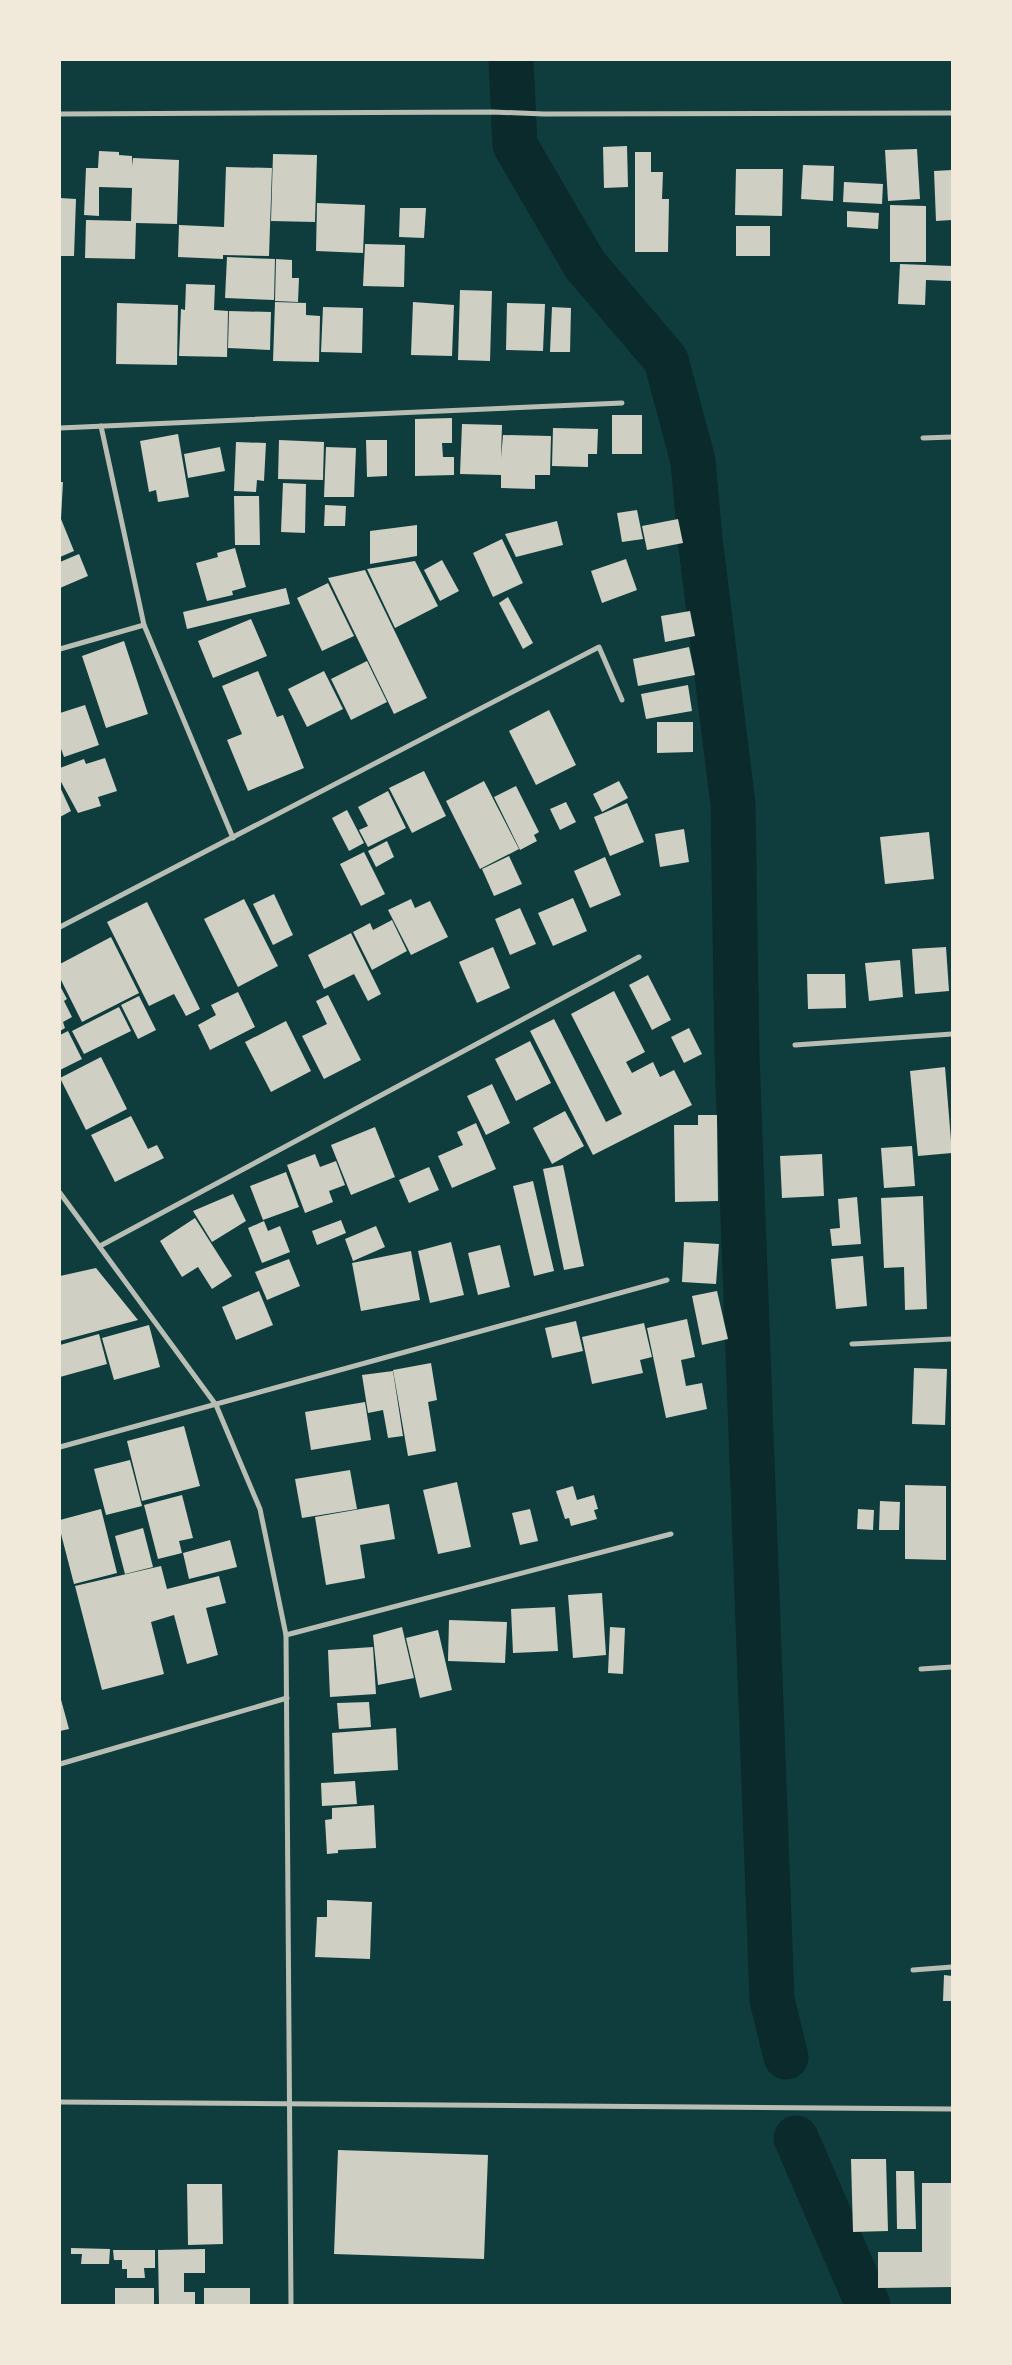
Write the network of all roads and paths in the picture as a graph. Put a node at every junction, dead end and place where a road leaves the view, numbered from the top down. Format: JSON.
{"nodes":[{"id":1,"x":952,"y":113,"type":"edge"},
{"id":2,"x":60,"y":114,"type":"edge"},
{"id":3,"x":622,"y":403,"type":"dead end"},
{"id":4,"x":101,"y":426,"type":"junction"},
{"id":5,"x":60,"y":428,"type":"edge"},
{"id":6,"x":952,"y":437,"type":"edge"},
{"id":7,"x":923,"y":438,"type":"dead end"},
{"id":8,"x":144,"y":625,"type":"junction"},
{"id":9,"x":60,"y":649,"type":"edge"},
{"id":10,"x":622,"y":700,"type":"dead end"},
{"id":11,"x":233,"y":838,"type":"junction"},
{"id":12,"x":60,"y":927,"type":"edge"},
{"id":13,"x":639,"y":957,"type":"dead end"},
{"id":14,"x":952,"y":1034,"type":"edge"},
{"id":15,"x":795,"y":1045,"type":"dead end"},
{"id":16,"x":60,"y":1193,"type":"edge"},
{"id":17,"x":100,"y":1246,"type":"junction"},
{"id":18,"x":667,"y":1280,"type":"dead end"},
{"id":19,"x":952,"y":1339,"type":"edge"},
{"id":20,"x":852,"y":1344,"type":"dead end"},
{"id":21,"x":216,"y":1405,"type":"junction"},
{"id":22,"x":60,"y":1447,"type":"edge"},
{"id":23,"x":671,"y":1534,"type":"dead end"},
{"id":24,"x":286,"y":1635,"type":"junction"},
{"id":25,"x":952,"y":1667,"type":"edge"},
{"id":26,"x":921,"y":1669,"type":"dead end"},
{"id":27,"x":287,"y":1698,"type":"junction"},
{"id":28,"x":60,"y":1764,"type":"edge"},
{"id":29,"x":952,"y":1967,"type":"edge"},
{"id":30,"x":913,"y":1970,"type":"dead end"},
{"id":31,"x":60,"y":2102,"type":"edge"},
{"id":32,"x":288,"y":2102,"type":"junction"},
{"id":33,"x":952,"y":2109,"type":"edge"},
{"id":34,"x":290,"y":2305,"type":"edge"}],
"edges":[{"from":1,"to":2,"type":"street"},
{"from":3,"to":4,"type":"street"},
{"from":4,"to":5,"type":"street"},
{"from":4,"to":8,"type":"street"},
{"from":6,"to":7,"type":"street"},
{"from":8,"to":9,"type":"street"},
{"from":8,"to":11,"type":"street"},
{"from":10,"to":11,"type":"street"},
{"from":11,"to":12,"type":"street"},
{"from":13,"to":17,"type":"street"},
{"from":14,"to":15,"type":"street"},
{"from":16,"to":17,"type":"street"},
{"from":17,"to":21,"type":"street"},
{"from":18,"to":21,"type":"street"},
{"from":19,"to":20,"type":"street"},
{"from":21,"to":22,"type":"street"},
{"from":21,"to":24,"type":"street"},
{"from":23,"to":24,"type":"street"},
{"from":24,"to":27,"type":"street"},
{"from":25,"to":26,"type":"street"},
{"from":27,"to":28,"type":"street"},
{"from":27,"to":32,"type":"street"},
{"from":29,"to":30,"type":"street"},
{"from":31,"to":32,"type":"street"},
{"from":32,"to":33,"type":"street"},
{"from":32,"to":34,"type":"street"}]}
